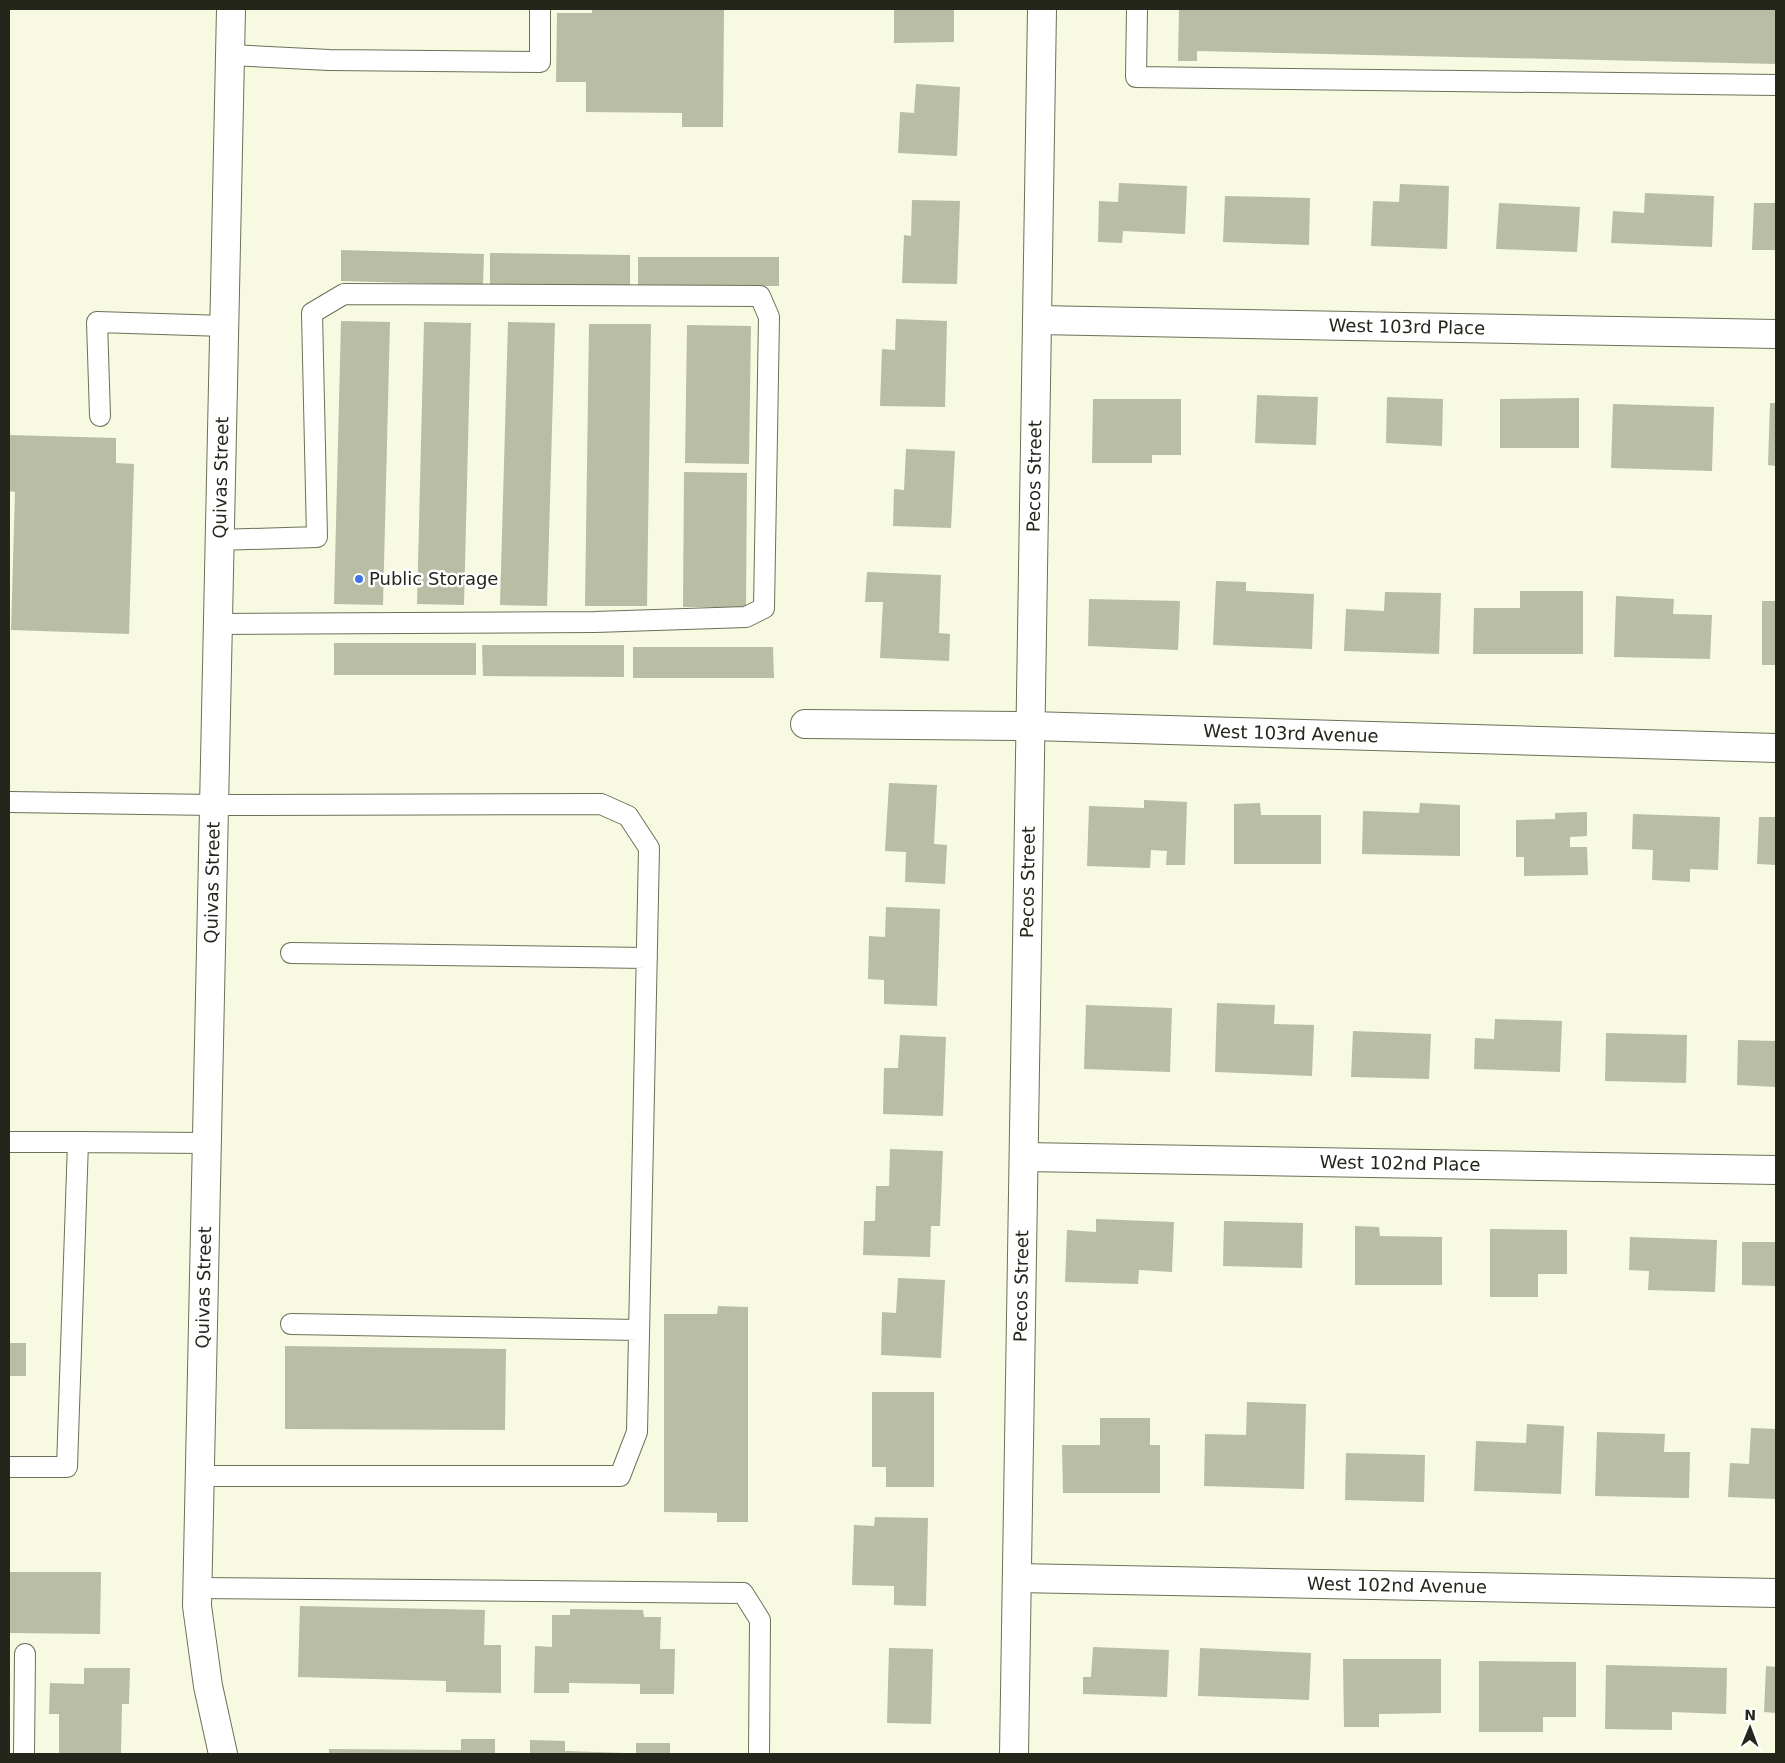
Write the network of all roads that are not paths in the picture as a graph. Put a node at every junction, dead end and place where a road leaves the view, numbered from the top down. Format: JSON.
{"nodes":[{"id":1,"x":231,"y":9,"type":"edge"},
{"id":2,"x":540,"y":9,"type":"edge"},
{"id":3,"x":1042,"y":9,"type":"edge"},
{"id":4,"x":1137,"y":9,"type":"edge"},
{"id":5,"x":230,"y":55,"type":"junction"},
{"id":6,"x":1776,"y":85,"type":"edge"},
{"id":7,"x":1038,"y":320,"type":"junction"},
{"id":8,"x":224,"y":326,"type":"junction"},
{"id":9,"x":1776,"y":334,"type":"edge"},
{"id":10,"x":100,"y":416,"type":"dead end"},
{"id":11,"x":219,"y":540,"type":"junction"},
{"id":12,"x":217,"y":624,"type":"junction"},
{"id":13,"x":805,"y":724,"type":"dead end"},
{"id":14,"x":1031,"y":726,"type":"junction"},
{"id":15,"x":1776,"y":748,"type":"edge"},
{"id":16,"x":9,"y":802,"type":"edge"},
{"id":17,"x":213,"y":805,"type":"junction"},
{"id":18,"x":291,"y":953,"type":"dead end"},
{"id":19,"x":647,"y":958,"type":"junction"},
{"id":20,"x":9,"y":1142,"type":"edge"},
{"id":21,"x":78,"y":1142,"type":"junction"},
{"id":22,"x":206,"y":1143,"type":"junction"},
{"id":23,"x":1024,"y":1157,"type":"junction"},
{"id":24,"x":1776,"y":1170,"type":"edge"},
{"id":25,"x":292,"y":1324,"type":"dead end"},
{"id":26,"x":639,"y":1330,"type":"junction"},
{"id":27,"x":9,"y":1467,"type":"edge"},
{"id":28,"x":199,"y":1476,"type":"junction"},
{"id":29,"x":1017,"y":1578,"type":"junction"},
{"id":30,"x":197,"y":1588,"type":"junction"},
{"id":31,"x":1776,"y":1593,"type":"edge"},
{"id":32,"x":25,"y":1654,"type":"dead end"},
{"id":33,"x":24,"y":1754,"type":"edge"},
{"id":34,"x":223,"y":1754,"type":"edge"},
{"id":35,"x":759,"y":1754,"type":"edge"},
{"id":36,"x":1014,"y":1754,"type":"edge"}],
"edges":[{"from":1,"to":5,"type":"street","name":"Quivas Street"},
{"from":2,"to":5,"type":"lane"},
{"from":3,"to":7,"type":"street","name":"Pecos Street"},
{"from":4,"to":6,"type":"lane"},
{"from":5,"to":8,"type":"street","name":"Quivas Street"},
{"from":7,"to":9,"type":"street","name":"West 103rd Place"},
{"from":7,"to":14,"type":"street","name":"Pecos Street"},
{"from":8,"to":10,"type":"lane"},
{"from":8,"to":11,"type":"street","name":"Quivas Street"},
{"from":11,"to":12,"type":"street","name":"Quivas Street"},
{"from":11,"to":12,"type":"lane"},
{"from":12,"to":17,"type":"street","name":"Quivas Street"},
{"from":13,"to":14,"type":"street","name":"West 103rd Avenue"},
{"from":14,"to":15,"type":"street","name":"West 103rd Avenue"},
{"from":14,"to":23,"type":"street","name":"Pecos Street"},
{"from":16,"to":17,"type":"lane"},
{"from":17,"to":19,"type":"lane"},
{"from":17,"to":22,"type":"street","name":"Quivas Street"},
{"from":18,"to":19,"type":"lane"},
{"from":19,"to":26,"type":"lane"},
{"from":20,"to":21,"type":"lane"},
{"from":21,"to":22,"type":"lane"},
{"from":21,"to":27,"type":"lane"},
{"from":22,"to":28,"type":"street","name":"Quivas Street"},
{"from":23,"to":24,"type":"street","name":"West 102nd Place"},
{"from":23,"to":29,"type":"street","name":"Pecos Street"},
{"from":25,"to":26,"type":"lane"},
{"from":26,"to":28,"type":"lane"},
{"from":28,"to":30,"type":"street","name":"Quivas Street"},
{"from":29,"to":31,"type":"street","name":"West 102nd Avenue"},
{"from":29,"to":36,"type":"street","name":"Pecos Street"},
{"from":30,"to":34,"type":"street","name":"Quivas Street"},
{"from":30,"to":35,"type":"lane"},
{"from":32,"to":33,"type":"lane"}]}
